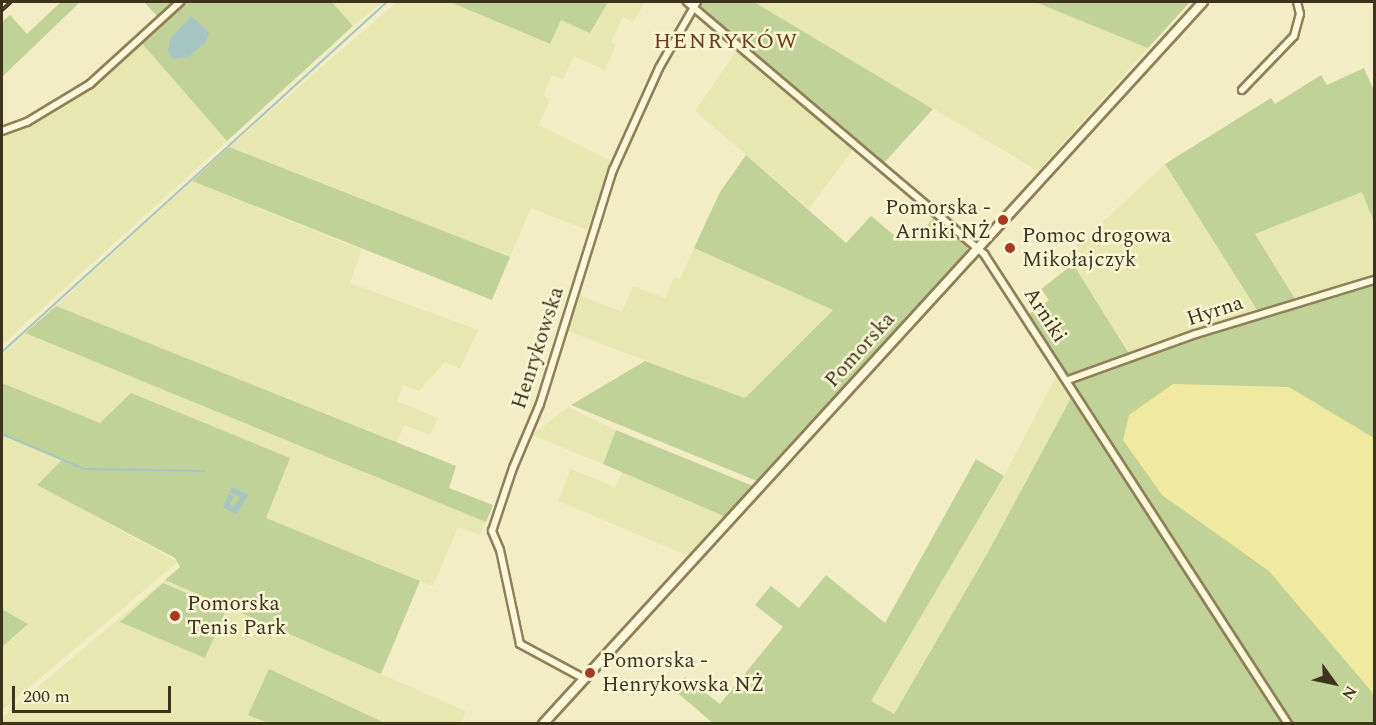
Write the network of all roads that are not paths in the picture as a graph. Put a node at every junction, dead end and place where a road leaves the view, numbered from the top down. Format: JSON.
{"nodes":[{"id":1,"x":180,"y":2,"type":"edge"},
{"id":2,"x":687,"y":2,"type":"edge"},
{"id":3,"x":1203,"y":2,"type":"edge"},
{"id":4,"x":1297,"y":2,"type":"edge"},
{"id":5,"x":696,"y":4,"type":"edge"},
{"id":6,"x":1242,"y":90,"type":"dead end"},
{"id":7,"x":2,"y":130,"type":"edge"},
{"id":8,"x":977,"y":248,"type":"junction"},
{"id":9,"x":1374,"y":280,"type":"edge"},
{"id":10,"x":1068,"y":380,"type":"junction"},
{"id":11,"x":585,"y":679,"type":"junction"},
{"id":12,"x":543,"y":723,"type":"edge"},
{"id":13,"x":1288,"y":723,"type":"edge"}],
"edges":[{"from":1,"to":7,"type":"street"},
{"from":2,"to":5,"type":"street","name":"Arniki"},
{"from":3,"to":8,"type":"street","name":"Pomorska"},
{"from":4,"to":6,"type":"street"},
{"from":5,"to":8,"type":"street","name":"Arniki"},
{"from":5,"to":11,"type":"street","name":"Henrykowska"},
{"from":8,"to":10,"type":"street","name":"Arniki"},
{"from":8,"to":11,"type":"street","name":"Pomorska"},
{"from":9,"to":10,"type":"street","name":"Hyrna"},
{"from":10,"to":13,"type":"street","name":"Arniki"},
{"from":11,"to":12,"type":"street","name":"Pomorska"}]}
